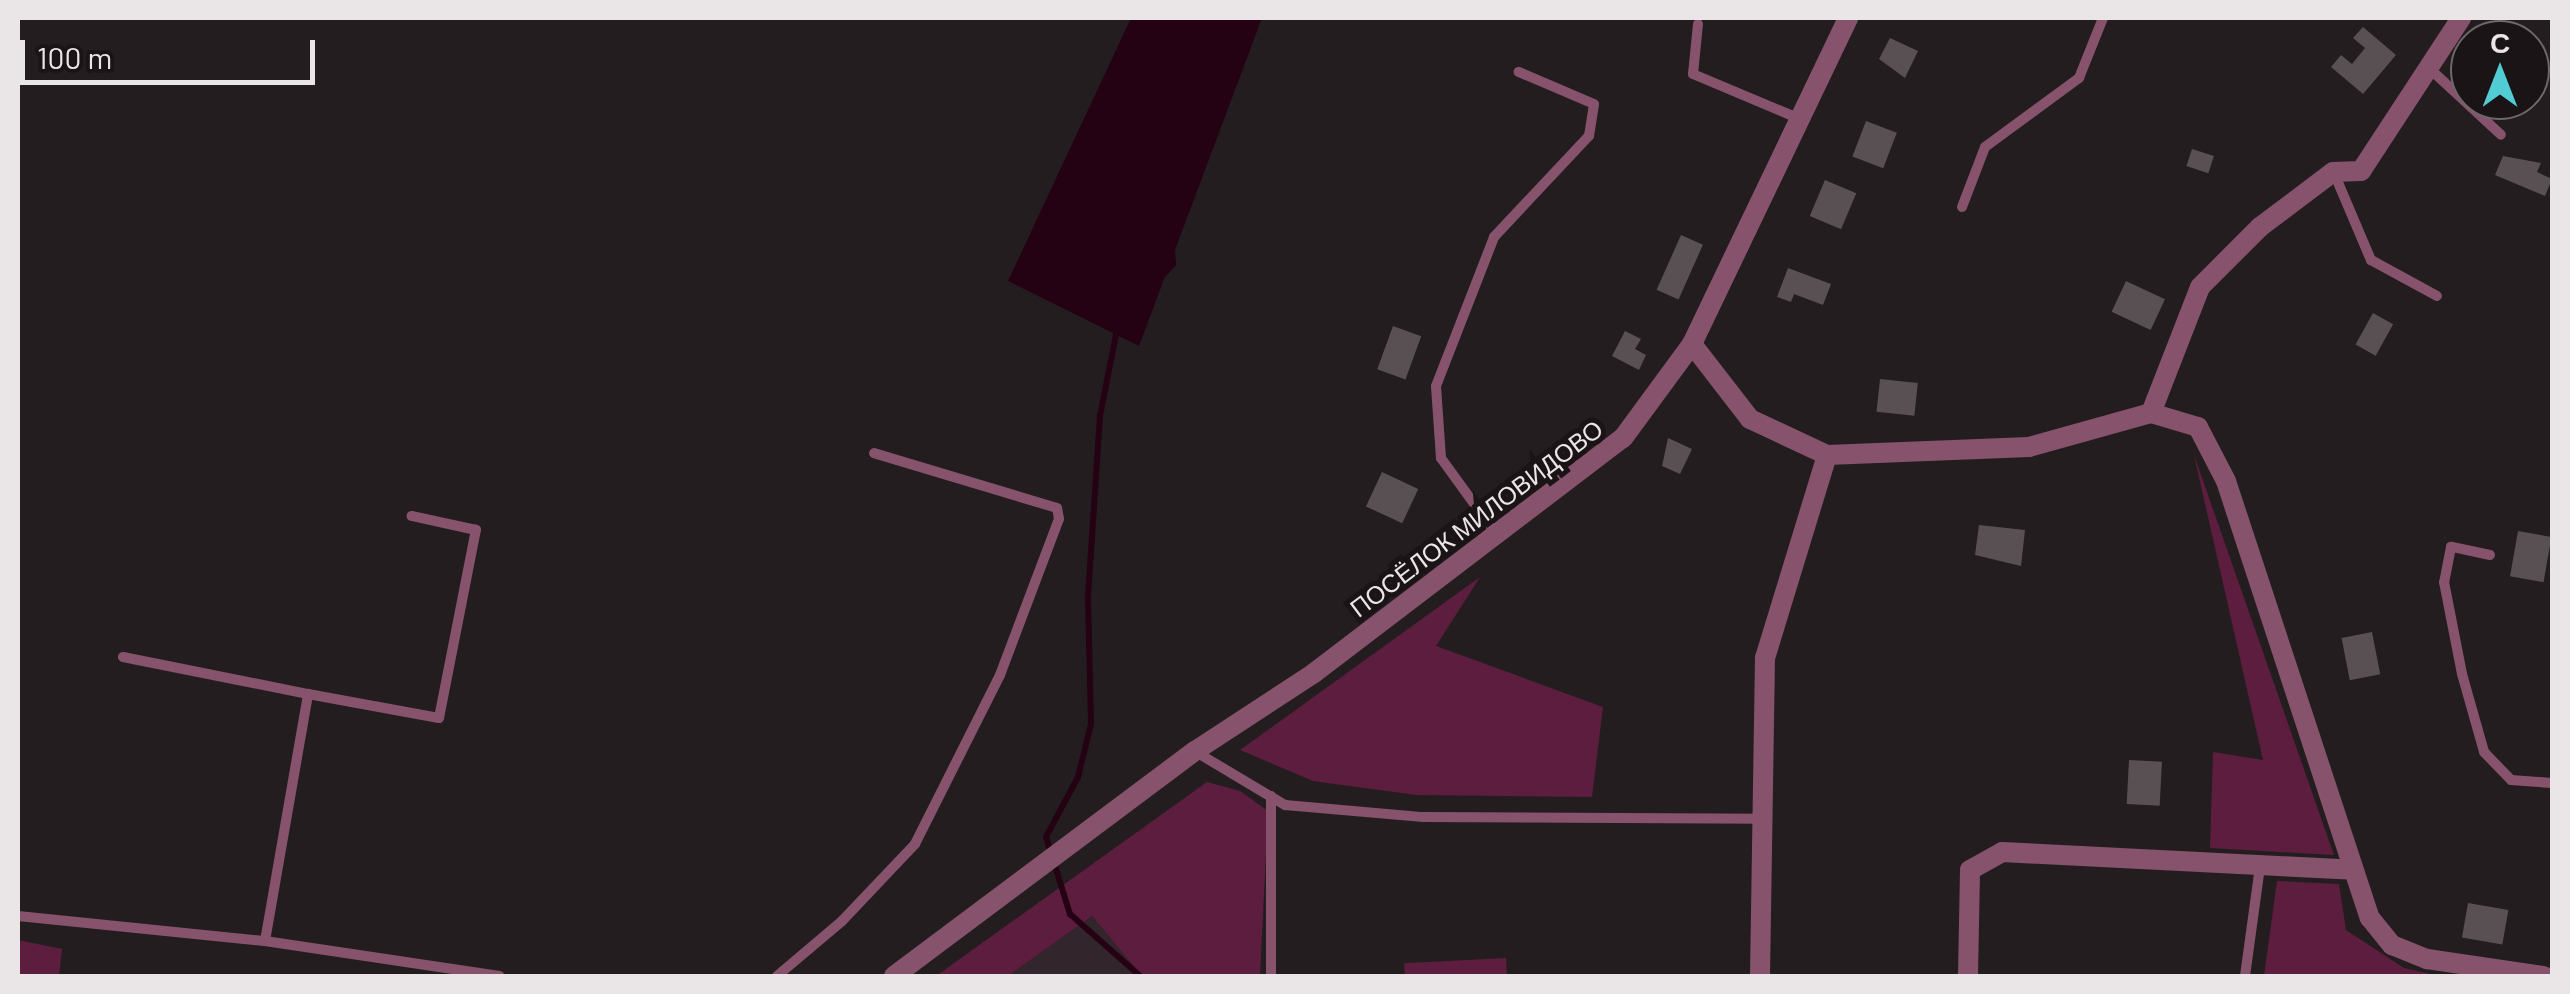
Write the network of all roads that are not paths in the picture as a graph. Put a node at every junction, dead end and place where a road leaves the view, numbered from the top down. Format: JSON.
{"nodes":[{"id":1,"x":1848,"y":18,"type":"edge"},
{"id":2,"x":2103,"y":18,"type":"edge"},
{"id":3,"x":2460,"y":18,"type":"edge"},
{"id":4,"x":1698,"y":24,"type":"dead end"},
{"id":5,"x":2430,"y":68,"type":"junction"},
{"id":6,"x":1519,"y":72,"type":"dead end"},
{"id":7,"x":1801,"y":120,"type":"junction"},
{"id":8,"x":2501,"y":136,"type":"dead end"},
{"id":9,"x":2334,"y":172,"type":"junction"},
{"id":10,"x":1962,"y":208,"type":"dead end"},
{"id":11,"x":2437,"y":296,"type":"dead end"},
{"id":12,"x":1692,"y":344,"type":"junction"},
{"id":13,"x":2151,"y":413,"type":"junction"},
{"id":14,"x":874,"y":453,"type":"dead end"},
{"id":15,"x":1826,"y":455,"type":"junction"},
{"id":16,"x":412,"y":516,"type":"dead end"},
{"id":17,"x":1496,"y":534,"type":"junction"},
{"id":18,"x":2490,"y":555,"type":"dead end"},
{"id":19,"x":123,"y":657,"type":"dead end"},
{"id":20,"x":308,"y":694,"type":"junction"},
{"id":21,"x":1195,"y":751,"type":"junction"},
{"id":22,"x":2552,"y":783,"type":"edge"},
{"id":23,"x":1270,"y":796,"type":"junction"},
{"id":24,"x":1762,"y":819,"type":"junction"},
{"id":25,"x":2260,"y":865,"type":"junction"},
{"id":26,"x":2354,"y":870,"type":"junction"},
{"id":27,"x":18,"y":916,"type":"edge"},
{"id":28,"x":265,"y":941,"type":"junction"},
{"id":29,"x":499,"y":976,"type":"edge"},
{"id":30,"x":777,"y":976,"type":"edge"},
{"id":31,"x":894,"y":976,"type":"edge"},
{"id":32,"x":1272,"y":976,"type":"edge"},
{"id":33,"x":1760,"y":976,"type":"edge"},
{"id":34,"x":1968,"y":976,"type":"edge"},
{"id":35,"x":2245,"y":976,"type":"edge"},
{"id":36,"x":2531,"y":976,"type":"edge"}],
"edges":[{"from":1,"to":7,"type":"street","name":"ПОСЁЛОК МИЛОВИДОВО"},
{"from":2,"to":10,"type":"lane"},
{"from":3,"to":5,"type":"street"},
{"from":4,"to":7,"type":"lane"},
{"from":5,"to":8,"type":"lane"},
{"from":5,"to":9,"type":"street"},
{"from":6,"to":17,"type":"lane"},
{"from":7,"to":12,"type":"street","name":"ПОСЁЛОК МИЛОВИДОВО"},
{"from":9,"to":11,"type":"lane"},
{"from":9,"to":13,"type":"street"},
{"from":12,"to":15,"type":"street"},
{"from":12,"to":17,"type":"street","name":"ПОСЁЛОК МИЛОВИДОВО"},
{"from":13,"to":15,"type":"street"},
{"from":13,"to":26,"type":"street"},
{"from":14,"to":30,"type":"lane"},
{"from":15,"to":24,"type":"street"},
{"from":16,"to":20,"type":"lane"},
{"from":17,"to":21,"type":"street","name":"ПОСЁЛОК МИЛОВИДОВО"},
{"from":18,"to":22,"type":"lane"},
{"from":19,"to":20,"type":"lane"},
{"from":20,"to":28,"type":"lane"},
{"from":21,"to":23,"type":"lane"},
{"from":21,"to":31,"type":"street","name":"ПОСЁЛОК МИЛОВИДОВО"},
{"from":23,"to":24,"type":"lane"},
{"from":23,"to":32,"type":"lane"},
{"from":24,"to":33,"type":"street"},
{"from":25,"to":26,"type":"street"},
{"from":25,"to":34,"type":"street"},
{"from":25,"to":35,"type":"lane"},
{"from":26,"to":36,"type":"street"},
{"from":27,"to":28,"type":"lane"},
{"from":28,"to":29,"type":"lane"}]}
